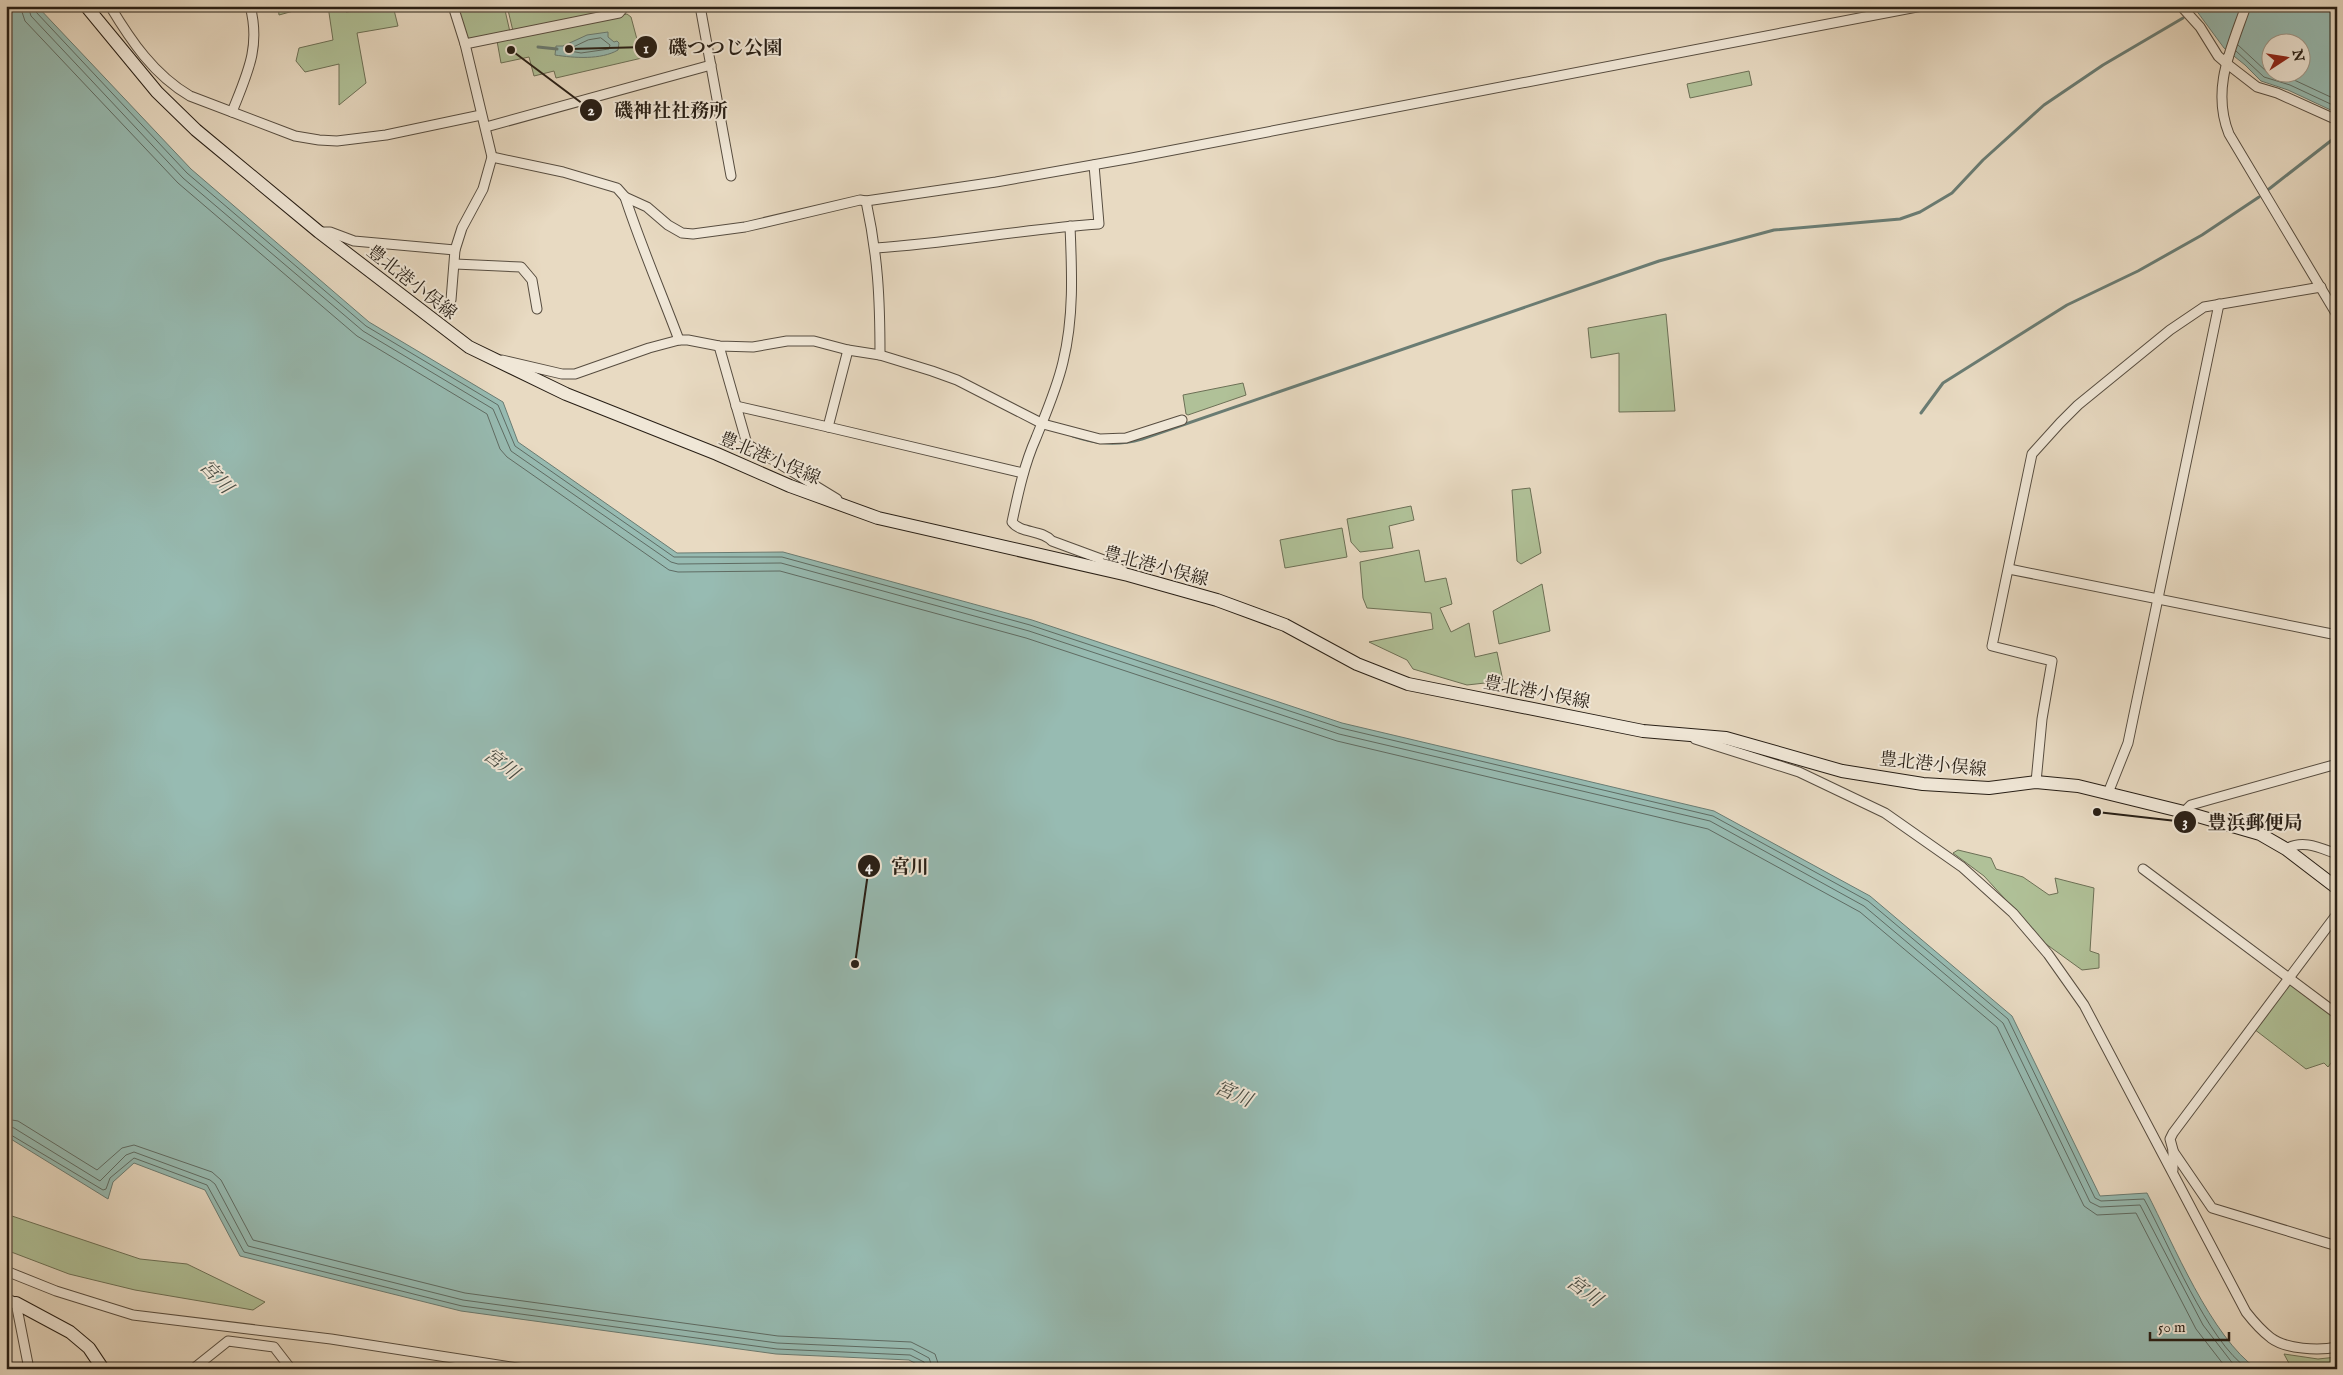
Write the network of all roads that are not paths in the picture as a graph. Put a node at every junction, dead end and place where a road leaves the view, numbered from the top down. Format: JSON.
{"nodes":[{"id":1,"x":86,"y":6,"type":"edge"},
{"id":2,"x":110,"y":6,"type":"edge"},
{"id":3,"x":250,"y":6,"type":"edge"},
{"id":4,"x":453,"y":6,"type":"edge"},
{"id":5,"x":625,"y":6,"type":"edge"},
{"id":6,"x":700,"y":6,"type":"edge"},
{"id":7,"x":1922,"y":6,"type":"edge"},
{"id":8,"x":2182,"y":6,"type":"edge"},
{"id":9,"x":2246,"y":6,"type":"edge"},
{"id":10,"x":465,"y":44,"type":"junction"},
{"id":11,"x":2227,"y":60,"type":"junction"},
{"id":12,"x":711,"y":65,"type":"junction"},
{"id":13,"x":232,"y":112,"type":"junction"},
{"id":14,"x":481,"y":115,"type":"junction"},
{"id":15,"x":2337,"y":120,"type":"edge"},
{"id":16,"x":486,"y":127,"type":"junction"},
{"id":17,"x":492,"y":158,"type":"junction"},
{"id":18,"x":1094,"y":164,"type":"junction"},
{"id":19,"x":731,"y":176,"type":"dead end"},
{"id":20,"x":625,"y":197,"type":"junction"},
{"id":21,"x":866,"y":201,"type":"junction"},
{"id":22,"x":1070,"y":226,"type":"junction"},
{"id":23,"x":319,"y":232,"type":"junction"},
{"id":24,"x":876,"y":248,"type":"junction"},
{"id":25,"x":454,"y":250,"type":"junction"},
{"id":26,"x":455,"y":264,"type":"junction"},
{"id":27,"x":2321,"y":286,"type":"junction"},
{"id":28,"x":451,"y":300,"type":"dead end"},
{"id":29,"x":2219,"y":304,"type":"junction"},
{"id":30,"x":537,"y":309,"type":"dead end"},
{"id":31,"x":2337,"y":315,"type":"edge"},
{"id":32,"x":679,"y":340,"type":"junction"},
{"id":33,"x":719,"y":346,"type":"junction"},
{"id":34,"x":848,"y":350,"type":"junction"},
{"id":35,"x":880,"y":356,"type":"junction"},
{"id":36,"x":490,"y":358,"type":"junction"},
{"id":37,"x":736,"y":406,"type":"junction"},
{"id":38,"x":1182,"y":420,"type":"dead end"},
{"id":39,"x":1043,"y":424,"type":"junction"},
{"id":40,"x":828,"y":427,"type":"junction"},
{"id":41,"x":1023,"y":473,"type":"junction"},
{"id":42,"x":859,"y":512,"type":"junction"},
{"id":43,"x":2009,"y":569,"type":"junction"},
{"id":44,"x":1128,"y":575,"type":"junction"},
{"id":45,"x":2158,"y":600,"type":"junction"},
{"id":46,"x":2337,"y":635,"type":"edge"},
{"id":47,"x":1690,"y":737,"type":"junction"},
{"id":48,"x":2337,"y":764,"type":"edge"},
{"id":49,"x":2036,"y":782,"type":"junction"},
{"id":50,"x":2108,"y":793,"type":"junction"},
{"id":51,"x":2184,"y":812,"type":"junction"},
{"id":52,"x":2286,"y":849,"type":"junction"},
{"id":53,"x":2337,"y":854,"type":"edge"},
{"id":54,"x":2143,"y":869,"type":"dead end"},
{"id":55,"x":2337,"y":888,"type":"edge"},
{"id":56,"x":2337,"y":914,"type":"edge"},
{"id":57,"x":2288,"y":978,"type":"junction"},
{"id":58,"x":2337,"y":1014,"type":"edge"},
{"id":59,"x":2173,"y":1150,"type":"junction"},
{"id":60,"x":2173,"y":1172,"type":"junction"},
{"id":61,"x":2337,"y":1246,"type":"edge"},
{"id":62,"x":6,"y":1270,"type":"edge"},
{"id":63,"x":11,"y":1300,"type":"edge"},
{"id":64,"x":2337,"y":1347,"type":"edge"},
{"id":65,"x":29,"y":1369,"type":"edge"},
{"id":66,"x":103,"y":1369,"type":"edge"},
{"id":67,"x":194,"y":1369,"type":"edge"},
{"id":68,"x":291,"y":1369,"type":"edge"},
{"id":69,"x":524,"y":1369,"type":"edge"}],
"edges":[{"from":1,"to":23,"type":"main road","name":"豊北港小俣線"},
{"from":2,"to":13,"type":"street"},
{"from":3,"to":13,"type":"street"},
{"from":4,"to":10,"type":"street"},
{"from":5,"to":10,"type":"street"},
{"from":6,"to":12,"type":"street"},
{"from":7,"to":18,"type":"street"},
{"from":8,"to":11,"type":"street"},
{"from":9,"to":11,"type":"street"},
{"from":10,"to":14,"type":"street"},
{"from":11,"to":15,"type":"street"},
{"from":11,"to":27,"type":"street"},
{"from":12,"to":16,"type":"street"},
{"from":12,"to":19,"type":"street"},
{"from":13,"to":14,"type":"street"},
{"from":14,"to":16,"type":"street"},
{"from":16,"to":17,"type":"street"},
{"from":17,"to":20,"type":"street"},
{"from":17,"to":25,"type":"street"},
{"from":18,"to":21,"type":"street"},
{"from":18,"to":22,"type":"street"},
{"from":20,"to":21,"type":"street"},
{"from":20,"to":32,"type":"street"},
{"from":21,"to":24,"type":"street"},
{"from":22,"to":24,"type":"street"},
{"from":22,"to":39,"type":"street"},
{"from":23,"to":25,"type":"street"},
{"from":23,"to":36,"type":"main road","name":"豊北港小俣線"},
{"from":24,"to":35,"type":"street"},
{"from":25,"to":26,"type":"street"},
{"from":26,"to":28,"type":"street"},
{"from":26,"to":30,"type":"street"},
{"from":27,"to":29,"type":"street"},
{"from":27,"to":31,"type":"street"},
{"from":29,"to":43,"type":"street"},
{"from":29,"to":45,"type":"street"},
{"from":32,"to":33,"type":"street"},
{"from":32,"to":36,"type":"street"},
{"from":33,"to":34,"type":"street"},
{"from":33,"to":37,"type":"street"},
{"from":34,"to":35,"type":"street"},
{"from":34,"to":40,"type":"street"},
{"from":35,"to":39,"type":"street"},
{"from":36,"to":42,"type":"main road","name":"豊北港小俣線"},
{"from":37,"to":40,"type":"street"},
{"from":37,"to":42,"type":"street"},
{"from":38,"to":39,"type":"street"},
{"from":39,"to":41,"type":"street"},
{"from":40,"to":41,"type":"street"},
{"from":41,"to":44,"type":"street"},
{"from":42,"to":44,"type":"main road","name":"豊北港小俣線"},
{"from":43,"to":45,"type":"street"},
{"from":43,"to":49,"type":"street"},
{"from":44,"to":47,"type":"main road","name":"豊北港小俣線"},
{"from":45,"to":46,"type":"street"},
{"from":45,"to":50,"type":"street"},
{"from":47,"to":49,"type":"main road","name":"豊北港小俣線"},
{"from":47,"to":60,"type":"street"},
{"from":48,"to":51,"type":"street"},
{"from":49,"to":50,"type":"main road","name":"豊北港小俣線"},
{"from":50,"to":51,"type":"main road","name":"豊北港小俣線"},
{"from":51,"to":52,"type":"main road","name":"豊北港小俣線"},
{"from":52,"to":53,"type":"street"},
{"from":52,"to":55,"type":"main road","name":"豊北港小俣線"},
{"from":54,"to":57,"type":"street"},
{"from":56,"to":57,"type":"street"},
{"from":57,"to":58,"type":"street"},
{"from":57,"to":59,"type":"street"},
{"from":59,"to":60,"type":"street"},
{"from":59,"to":61,"type":"street"},
{"from":60,"to":64,"type":"street"},
{"from":62,"to":69,"type":"street"},
{"from":63,"to":65,"type":"street"},
{"from":63,"to":66,"type":"main road"},
{"from":67,"to":68,"type":"street"}]}
